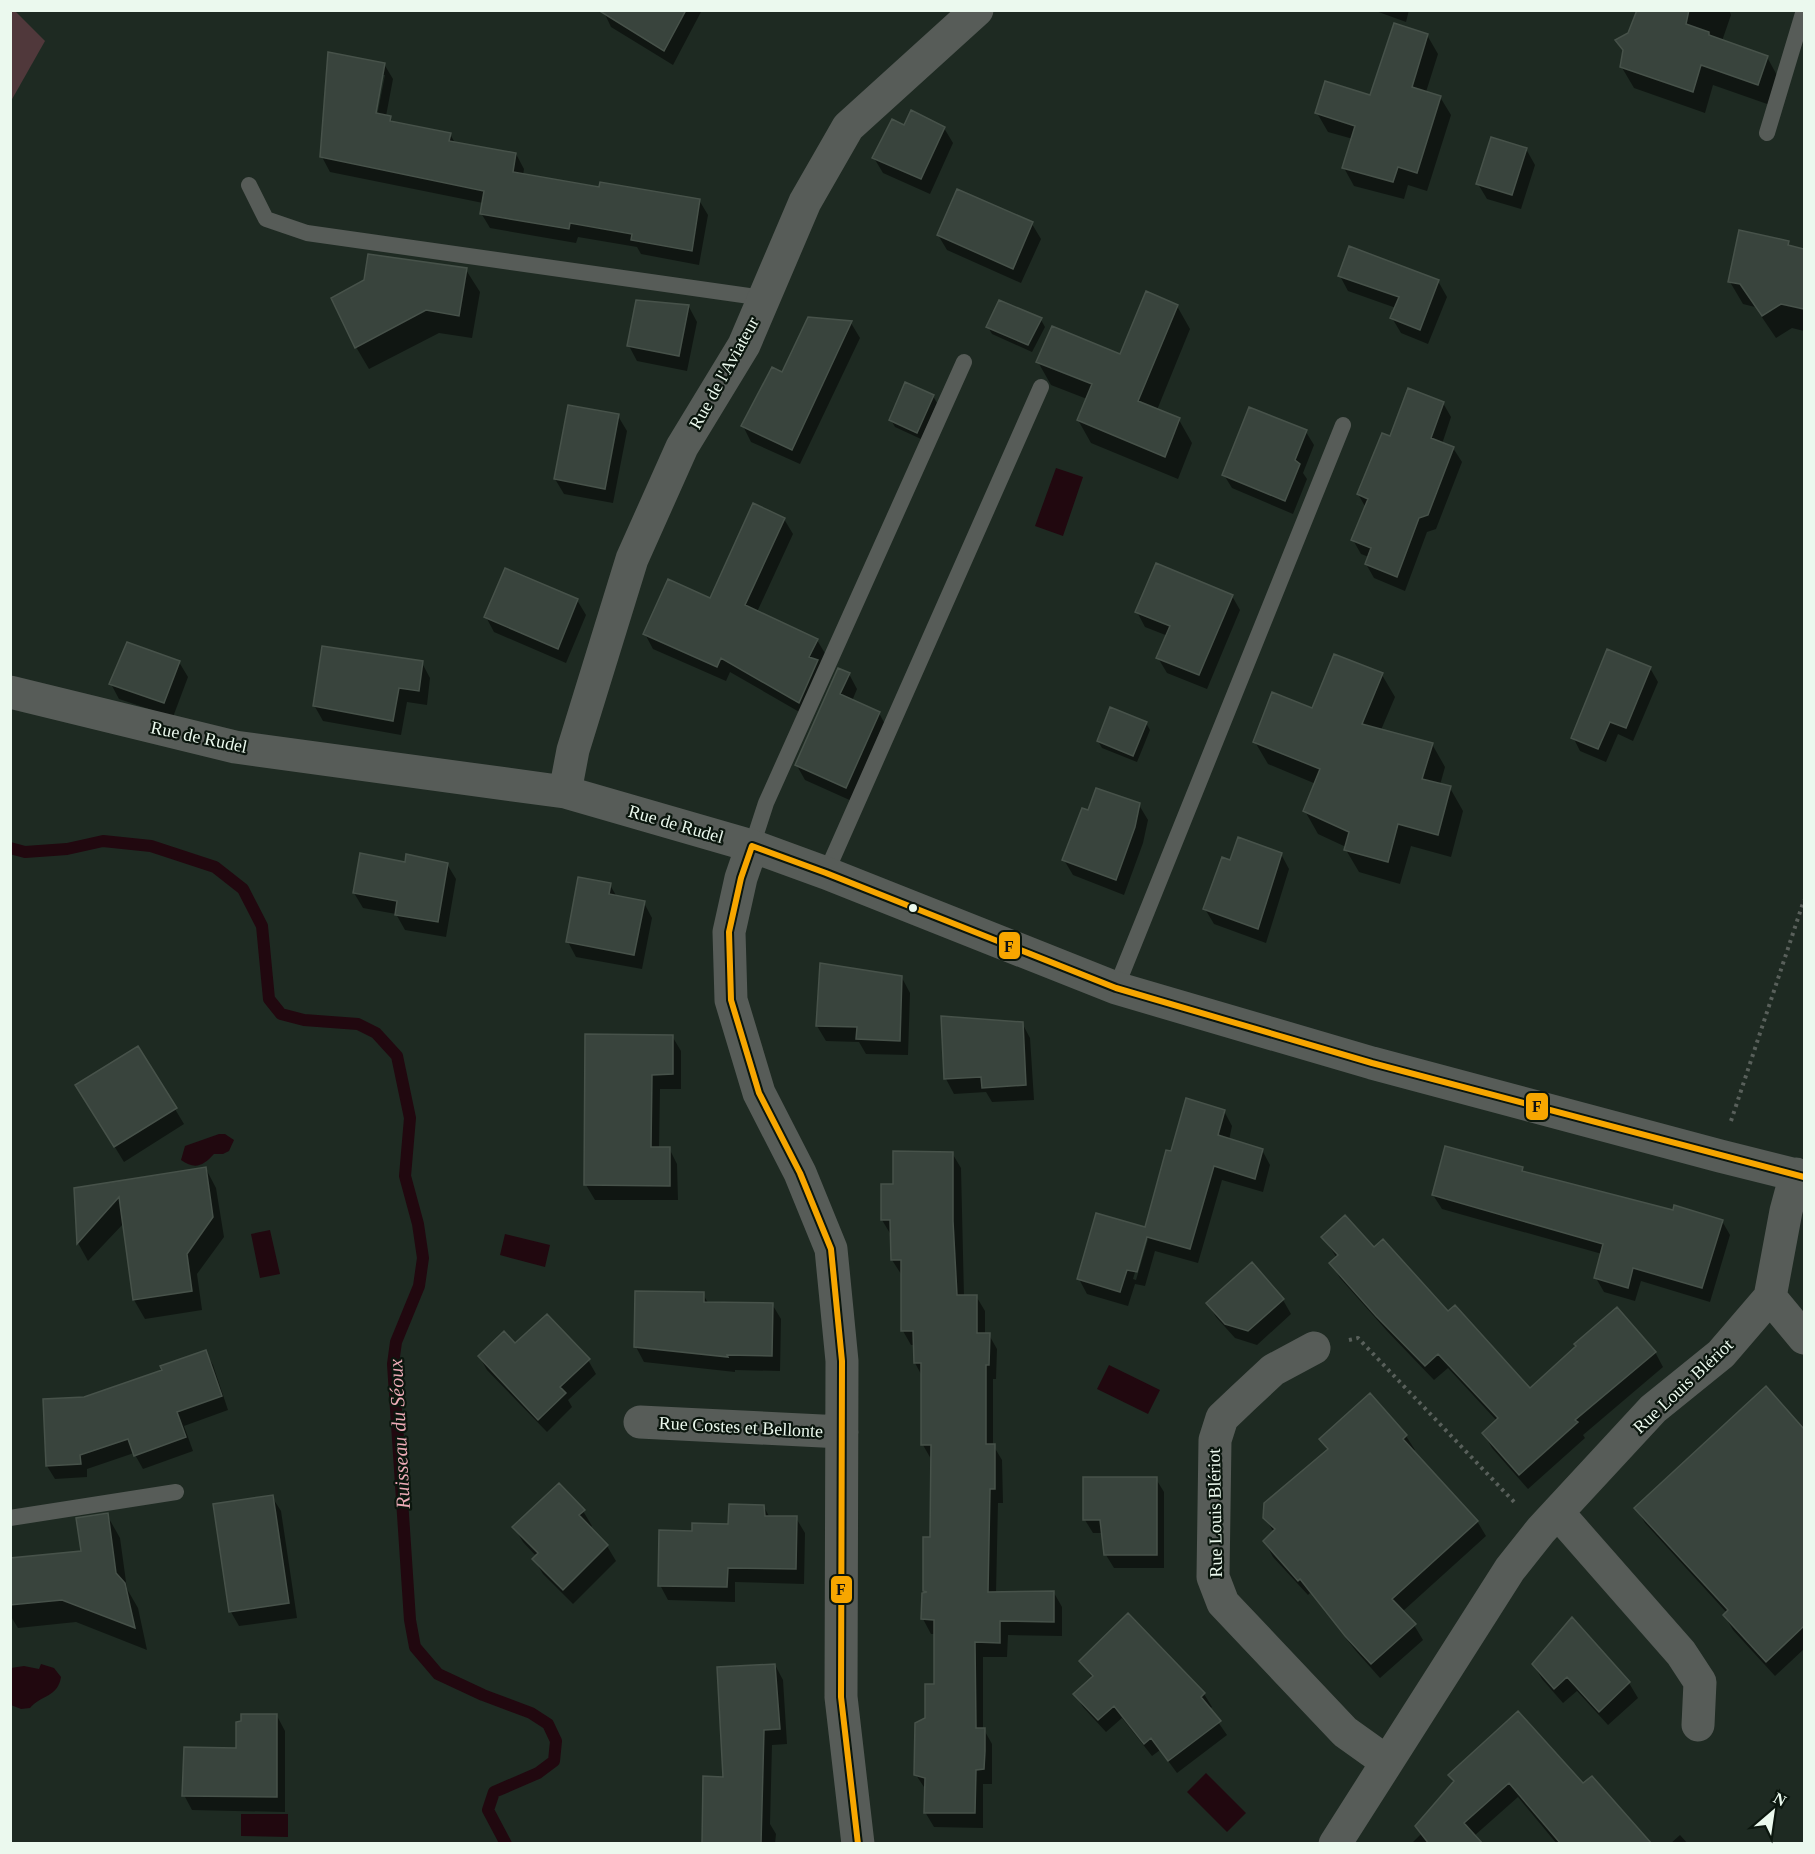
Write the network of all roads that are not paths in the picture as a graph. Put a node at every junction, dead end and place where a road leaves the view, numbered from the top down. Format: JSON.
{"nodes":[{"id":1,"x":977,"y":10,"type":"edge"},
{"id":2,"x":1804,"y":10,"type":"edge"},
{"id":3,"x":1767,"y":133,"type":"dead end"},
{"id":4,"x":249,"y":184,"type":"dead end"},
{"id":5,"x":764,"y":298,"type":"junction"},
{"id":6,"x":964,"y":362,"type":"dead end"},
{"id":7,"x":1041,"y":387,"type":"dead end"},
{"id":8,"x":1343,"y":425,"type":"dead end"},
{"id":9,"x":10,"y":692,"type":"edge"},
{"id":10,"x":565,"y":792,"type":"junction"},
{"id":11,"x":752,"y":846,"type":"junction"},
{"id":12,"x":826,"y":873,"type":"junction"},
{"id":13,"x":1116,"y":988,"type":"junction"},
{"id":14,"x":1800,"y":1176,"type":"edge"},
{"id":15,"x":1770,"y":1297,"type":"junction"},
{"id":16,"x":1804,"y":1338,"type":"edge"},
{"id":17,"x":1314,"y":1348,"type":"road end"},
{"id":18,"x":640,"y":1422,"type":"dead end"},
{"id":19,"x":842,"y":1432,"type":"junction"},
{"id":20,"x":176,"y":1492,"type":"dead end"},
{"id":21,"x":10,"y":1518,"type":"edge"},
{"id":22,"x":1549,"y":1522,"type":"junction"},
{"id":23,"x":1698,"y":1725,"type":"dead end"},
{"id":24,"x":1387,"y":1762,"type":"junction"},
{"id":25,"x":858,"y":1844,"type":"edge"},
{"id":26,"x":1335,"y":1844,"type":"edge"}],
"edges":[{"from":1,"to":5,"type":"street","name":"Rue de l'Aviateur"},
{"from":2,"to":3,"type":"lane"},
{"from":4,"to":5,"type":"lane"},
{"from":5,"to":10,"type":"street","name":"Rue de l'Aviateur"},
{"from":6,"to":11,"type":"lane"},
{"from":7,"to":12,"type":"lane"},
{"from":8,"to":13,"type":"lane"},
{"from":9,"to":10,"type":"street","name":"Rue de Rudel"},
{"from":10,"to":11,"type":"street","name":"Rue de Rudel"},
{"from":11,"to":12,"type":"street","name":"Rue de Rudel"},
{"from":11,"to":19,"type":"street","name":"Rue Costes et Bellonte"},
{"from":12,"to":13,"type":"street","name":"Rue de Rudel"},
{"from":13,"to":14,"type":"street","name":"Rue de Rudel"},
{"from":14,"to":15,"type":"street"},
{"from":15,"to":16,"type":"street"},
{"from":15,"to":22,"type":"street","name":"Rue Louis Blériot"},
{"from":17,"to":24,"type":"street","name":"Rue Louis Blériot"},
{"from":18,"to":19,"type":"street","name":"Rue Costes et Bellonte"},
{"from":19,"to":25,"type":"street","name":"Rue Costes et Bellonte"},
{"from":20,"to":21,"type":"lane"},
{"from":22,"to":23,"type":"street"},
{"from":22,"to":24,"type":"street","name":"Rue Louis Blériot"},
{"from":24,"to":26,"type":"street","name":"Rue Louis Blériot"}]}
